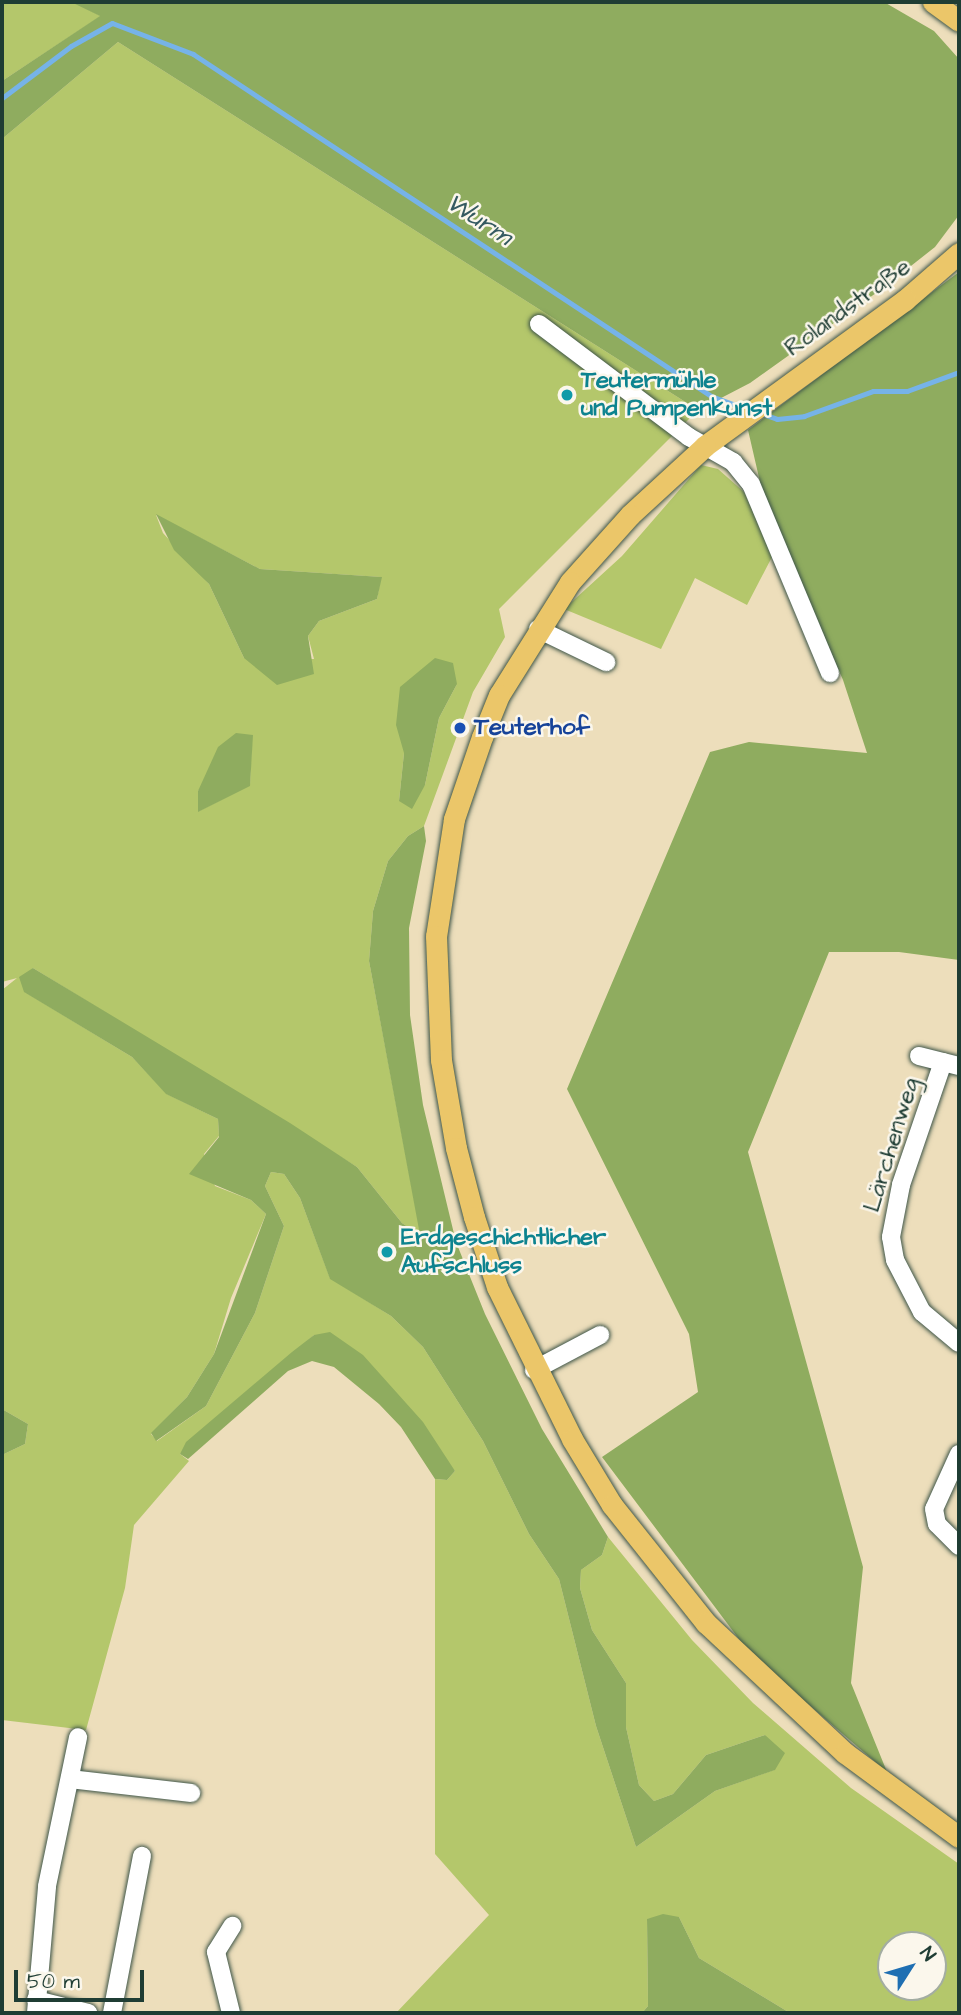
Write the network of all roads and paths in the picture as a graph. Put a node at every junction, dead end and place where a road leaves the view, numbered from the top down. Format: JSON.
{"nodes":[{"id":1,"x":933,"y":2,"type":"edge"},
{"id":2,"x":959,"y":21,"type":"edge"},
{"id":3,"x":959,"y":253,"type":"edge"},
{"id":4,"x":539,"y":324,"type":"dead end"},
{"id":5,"x":709,"y":442,"type":"junction"},
{"id":6,"x":538,"y":629,"type":"junction"},
{"id":7,"x":606,"y":662,"type":"dead end"},
{"id":8,"x":830,"y":673,"type":"dead end"},
{"id":9,"x":919,"y":1056,"type":"dead end"},
{"id":10,"x":951,"y":1064,"type":"edge"},
{"id":11,"x":600,"y":1335,"type":"dead end"},
{"id":12,"x":959,"y":1343,"type":"edge"},
{"id":13,"x":534,"y":1370,"type":"junction"},
{"id":14,"x":959,"y":1454,"type":"edge"},
{"id":15,"x":959,"y":1546,"type":"edge"},
{"id":16,"x":78,"y":1737,"type":"dead end"},
{"id":17,"x":70,"y":1779,"type":"junction"},
{"id":18,"x":191,"y":1793,"type":"dead end"},
{"id":19,"x":959,"y":1837,"type":"edge"},
{"id":20,"x":142,"y":1856,"type":"dead end"},
{"id":21,"x":232,"y":1926,"type":"dead end"},
{"id":22,"x":36,"y":2007,"type":"edge"},
{"id":23,"x":88,"y":2013,"type":"edge"},
{"id":24,"x":112,"y":2013,"type":"edge"},
{"id":25,"x":231,"y":2013,"type":"edge"}],
"edges":[{"from":1,"to":2,"type":"main road"},
{"from":3,"to":5,"type":"main road","name":"Rolandstraße"},
{"from":4,"to":5,"type":"street"},
{"from":5,"to":6,"type":"main road","name":"Rolandstraße"},
{"from":5,"to":8,"type":"street"},
{"from":6,"to":7,"type":"street"},
{"from":6,"to":13,"type":"main road","name":"Rolandstraße"},
{"from":9,"to":10,"type":"street","name":"Lärchenweg"},
{"from":10,"to":12,"type":"street","name":"Lärchenweg"},
{"from":11,"to":13,"type":"street"},
{"from":13,"to":19,"type":"main road","name":"Rolandstraße"},
{"from":14,"to":15,"type":"street"},
{"from":16,"to":17,"type":"street"},
{"from":17,"to":18,"type":"street"},
{"from":17,"to":22,"type":"street"},
{"from":20,"to":24,"type":"street"},
{"from":21,"to":25,"type":"street"},
{"from":22,"to":23,"type":"street"}]}
